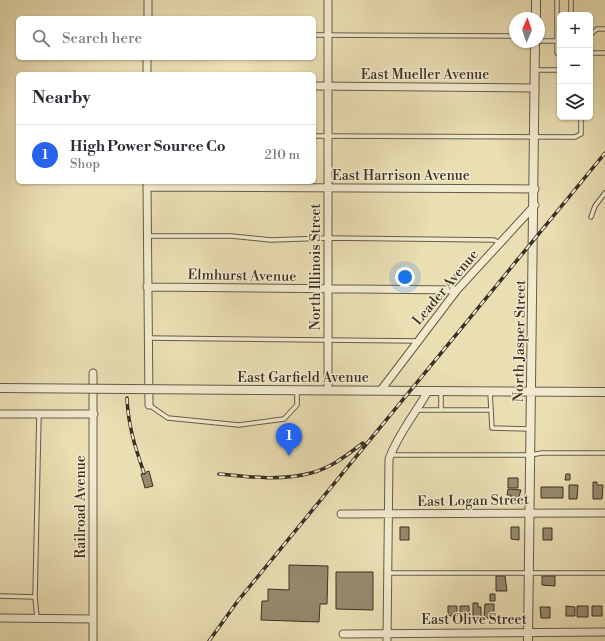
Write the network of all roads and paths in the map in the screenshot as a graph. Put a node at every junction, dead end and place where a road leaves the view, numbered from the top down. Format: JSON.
{"nodes":[{"id":1,"x":148,"y":0,"type":"edge"},
{"id":2,"x":328,"y":0,"type":"edge"},
{"id":3,"x":536,"y":0,"type":"edge"},
{"id":4,"x":557,"y":0,"type":"edge"},
{"id":5,"x":571,"y":0,"type":"edge"},
{"id":6,"x":536,"y":12,"type":"edge"},
{"id":7,"x":558,"y":12,"type":"edge"},
{"id":8,"x":571,"y":12,"type":"edge"},
{"id":9,"x":148,"y":16,"type":"edge"},
{"id":10,"x":605,"y":29,"type":"edge"},
{"id":11,"x":593,"y":32,"type":"edge"},
{"id":12,"x":316,"y":35,"type":"edge"},
{"id":13,"x":328,"y":35,"type":"junction"},
{"id":14,"x":509,"y":36,"type":"edge"},
{"id":15,"x":545,"y":41,"type":"edge"},
{"id":16,"x":557,"y":41,"type":"edge"},
{"id":17,"x":536,"y":48,"type":"edge"},
{"id":18,"x":593,"y":53,"type":"edge"},
{"id":19,"x":605,"y":53,"type":"edge"},
{"id":20,"x":147,"y":60,"type":"edge"},
{"id":21,"x":535,"y":70,"type":"junction"},
{"id":22,"x":557,"y":70,"type":"edge"},
{"id":23,"x":147,"y":72,"type":"edge"},
{"id":24,"x":316,"y":86,"type":"edge"},
{"id":25,"x":328,"y":86,"type":"junction"},
{"id":26,"x":535,"y":88,"type":"junction"},
{"id":27,"x":581,"y":120,"type":"edge"},
{"id":28,"x":316,"y":136,"type":"edge"},
{"id":29,"x":328,"y":136,"type":"junction"},
{"id":30,"x":535,"y":137,"type":"junction"},
{"id":31,"x":147,"y":184,"type":"edge"},
{"id":32,"x":328,"y":188,"type":"junction"},
{"id":33,"x":535,"y":189,"type":"junction"},
{"id":34,"x":605,"y":193,"type":"edge"},
{"id":35,"x":535,"y":205,"type":"junction"},
{"id":36,"x":591,"y":217,"type":"dead end"},
{"id":37,"x":147,"y":236,"type":"junction"},
{"id":38,"x":328,"y":238,"type":"junction"},
{"id":39,"x":500,"y":243,"type":"junction"},
{"id":40,"x":147,"y":287,"type":"junction"},
{"id":41,"x":328,"y":289,"type":"junction"},
{"id":42,"x":457,"y":290,"type":"junction"},
{"id":43,"x":148,"y":338,"type":"junction"},
{"id":44,"x":328,"y":339,"type":"junction"},
{"id":45,"x":418,"y":341,"type":"junction"},
{"id":46,"x":93,"y":373,"type":"dead end"},
{"id":47,"x":0,"y":388,"type":"edge"},
{"id":48,"x":297,"y":390,"type":"junction"},
{"id":49,"x":328,"y":390,"type":"junction"},
{"id":50,"x":381,"y":390,"type":"junction"},
{"id":51,"x":428,"y":391,"type":"junction"},
{"id":52,"x":441,"y":391,"type":"junction"},
{"id":53,"x":490,"y":392,"type":"junction"},
{"id":54,"x":531,"y":392,"type":"junction"},
{"id":55,"x":605,"y":392,"type":"edge"},
{"id":56,"x":149,"y":405,"type":"joint"},
{"id":57,"x":418,"y":410,"type":"junction"},
{"id":58,"x":441,"y":410,"type":"junction"},
{"id":59,"x":491,"y":410,"type":"junction"},
{"id":60,"x":0,"y":414,"type":"edge"},
{"id":61,"x":39,"y":414,"type":"junction"},
{"id":62,"x":94,"y":414,"type":"junction"},
{"id":63,"x":531,"y":429,"type":"junction"},
{"id":64,"x":605,"y":453,"type":"edge"},
{"id":65,"x":390,"y":455,"type":"junction"},
{"id":66,"x":530,"y":455,"type":"junction"},
{"id":67,"x":529,"y":513,"type":"junction"},
{"id":68,"x":605,"y":513,"type":"edge"},
{"id":69,"x":341,"y":514,"type":"dead end"},
{"id":70,"x":387,"y":514,"type":"junction"},
{"id":71,"x":387,"y":572,"type":"junction"},
{"id":72,"x":605,"y":573,"type":"edge"},
{"id":73,"x":529,"y":574,"type":"junction"},
{"id":74,"x":0,"y":596,"type":"edge"},
{"id":75,"x":35,"y":597,"type":"junction"},
{"id":76,"x":0,"y":618,"type":"edge"},
{"id":77,"x":37,"y":618,"type":"junction"},
{"id":78,"x":93,"y":619,"type":"junction"},
{"id":79,"x":528,"y":632,"type":"junction"},
{"id":80,"x":605,"y":632,"type":"edge"},
{"id":81,"x":387,"y":633,"type":"junction"},
{"id":82,"x":343,"y":634,"type":"dead end"},
{"id":83,"x":92,"y":641,"type":"edge"},
{"id":84,"x":387,"y":641,"type":"edge"},
{"id":85,"x":528,"y":641,"type":"edge"}],
"edges":[{"from":1,"to":9,"type":"street"},
{"from":2,"to":13,"type":"street","name":"North Illinois Street"},
{"from":3,"to":6,"type":"street"},
{"from":4,"to":7,"type":"lane"},
{"from":5,"to":8,"type":"lane"},
{"from":10,"to":11,"type":"lane"},
{"from":12,"to":13,"type":"lane"},
{"from":13,"to":14,"type":"lane"},
{"from":13,"to":25,"type":"street","name":"North Illinois Street"},
{"from":15,"to":16,"type":"lane"},
{"from":17,"to":21,"type":"street","name":"North Jasper Street"},
{"from":18,"to":19,"type":"lane"},
{"from":20,"to":23,"type":"street"},
{"from":21,"to":22,"type":"lane"},
{"from":21,"to":26,"type":"street","name":"North Jasper Street"},
{"from":24,"to":25,"type":"street","name":"East Mueller Avenue"},
{"from":25,"to":26,"type":"street","name":"East Mueller Avenue"},
{"from":25,"to":29,"type":"street","name":"North Illinois Street"},
{"from":26,"to":30,"type":"street","name":"North Jasper Street"},
{"from":27,"to":30,"type":"lane"},
{"from":28,"to":29,"type":"lane"},
{"from":29,"to":30,"type":"lane"},
{"from":29,"to":32,"type":"street","name":"North Illinois Street"},
{"from":30,"to":33,"type":"street","name":"North Jasper Street"},
{"from":31,"to":32,"type":"street","name":"East Harrison Avenue"},
{"from":31,"to":37,"type":"street"},
{"from":32,"to":33,"type":"street","name":"East Harrison Avenue"},
{"from":32,"to":38,"type":"street","name":"North Illinois Street"},
{"from":33,"to":35,"type":"street","name":"North Jasper Street"},
{"from":34,"to":36,"type":"lane"},
{"from":35,"to":39,"type":"street","name":"Leader Avenue"},
{"from":35,"to":54,"type":"street","name":"North Jasper Street"},
{"from":37,"to":38,"type":"lane"},
{"from":37,"to":40,"type":"street"},
{"from":38,"to":39,"type":"lane"},
{"from":38,"to":41,"type":"street","name":"North Illinois Street"},
{"from":39,"to":42,"type":"street","name":"Leader Avenue"},
{"from":40,"to":41,"type":"street","name":"Elmhurst Avenue"},
{"from":40,"to":43,"type":"street"},
{"from":41,"to":42,"type":"street","name":"Elmhurst Avenue"},
{"from":41,"to":44,"type":"street","name":"North Illinois Street"},
{"from":42,"to":45,"type":"street","name":"Leader Avenue"},
{"from":43,"to":44,"type":"lane"},
{"from":43,"to":56,"type":"street"},
{"from":44,"to":45,"type":"lane"},
{"from":44,"to":49,"type":"street","name":"North Illinois Street"},
{"from":45,"to":50,"type":"street","name":"Leader Avenue"},
{"from":46,"to":62,"type":"street","name":"Railroad Avenue"},
{"from":47,"to":48,"type":"street","name":"East Garfield Avenue","bridge":true},
{"from":48,"to":49,"type":"street","name":"East Garfield Avenue"},
{"from":48,"to":56,"type":"lane"},
{"from":49,"to":50,"type":"street","name":"East Garfield Avenue"},
{"from":50,"to":51,"type":"street","name":"East Garfield Avenue"},
{"from":51,"to":52,"type":"street","name":"East Garfield Avenue"},
{"from":51,"to":57,"type":"street"},
{"from":52,"to":53,"type":"street","name":"East Garfield Avenue"},
{"from":52,"to":58,"type":"lane"},
{"from":53,"to":54,"type":"street","name":"East Garfield Avenue"},
{"from":53,"to":59,"type":"lane"},
{"from":54,"to":55,"type":"street","name":"East Garfield Avenue"},
{"from":54,"to":63,"type":"street","name":"North Jasper Street"},
{"from":57,"to":58,"type":"lane"},
{"from":57,"to":65,"type":"street"},
{"from":58,"to":59,"type":"lane"},
{"from":59,"to":63,"type":"lane"},
{"from":60,"to":61,"type":"street"},
{"from":61,"to":62,"type":"street"},
{"from":61,"to":75,"type":"lane"},
{"from":62,"to":78,"type":"street","name":"Railroad Avenue"},
{"from":63,"to":66,"type":"street","name":"North Jasper Street"},
{"from":64,"to":66,"type":"lane"},
{"from":65,"to":66,"type":"lane"},
{"from":65,"to":70,"type":"street"},
{"from":66,"to":67,"type":"street","name":"North Jasper Street"},
{"from":67,"to":68,"type":"street","name":"East Logan Street"},
{"from":67,"to":70,"type":"street","name":"East Logan Street"},
{"from":67,"to":73,"type":"street","name":"North Jasper Street"},
{"from":69,"to":70,"type":"street","name":"East Logan Street"},
{"from":70,"to":71,"type":"street"},
{"from":71,"to":73,"type":"lane"},
{"from":71,"to":81,"type":"street"},
{"from":72,"to":73,"type":"lane"},
{"from":73,"to":79,"type":"street","name":"North Jasper Street"},
{"from":74,"to":75,"type":"lane"},
{"from":75,"to":77,"type":"lane"},
{"from":76,"to":77,"type":"street"},
{"from":77,"to":78,"type":"street"},
{"from":78,"to":83,"type":"street","name":"Railroad Avenue"},
{"from":79,"to":80,"type":"street","name":"East Olive Street"},
{"from":79,"to":81,"type":"street","name":"East Olive Street"},
{"from":79,"to":85,"type":"street","name":"North Jasper Street"},
{"from":81,"to":82,"type":"street","name":"East Olive Street"},
{"from":81,"to":84,"type":"street"}]}
